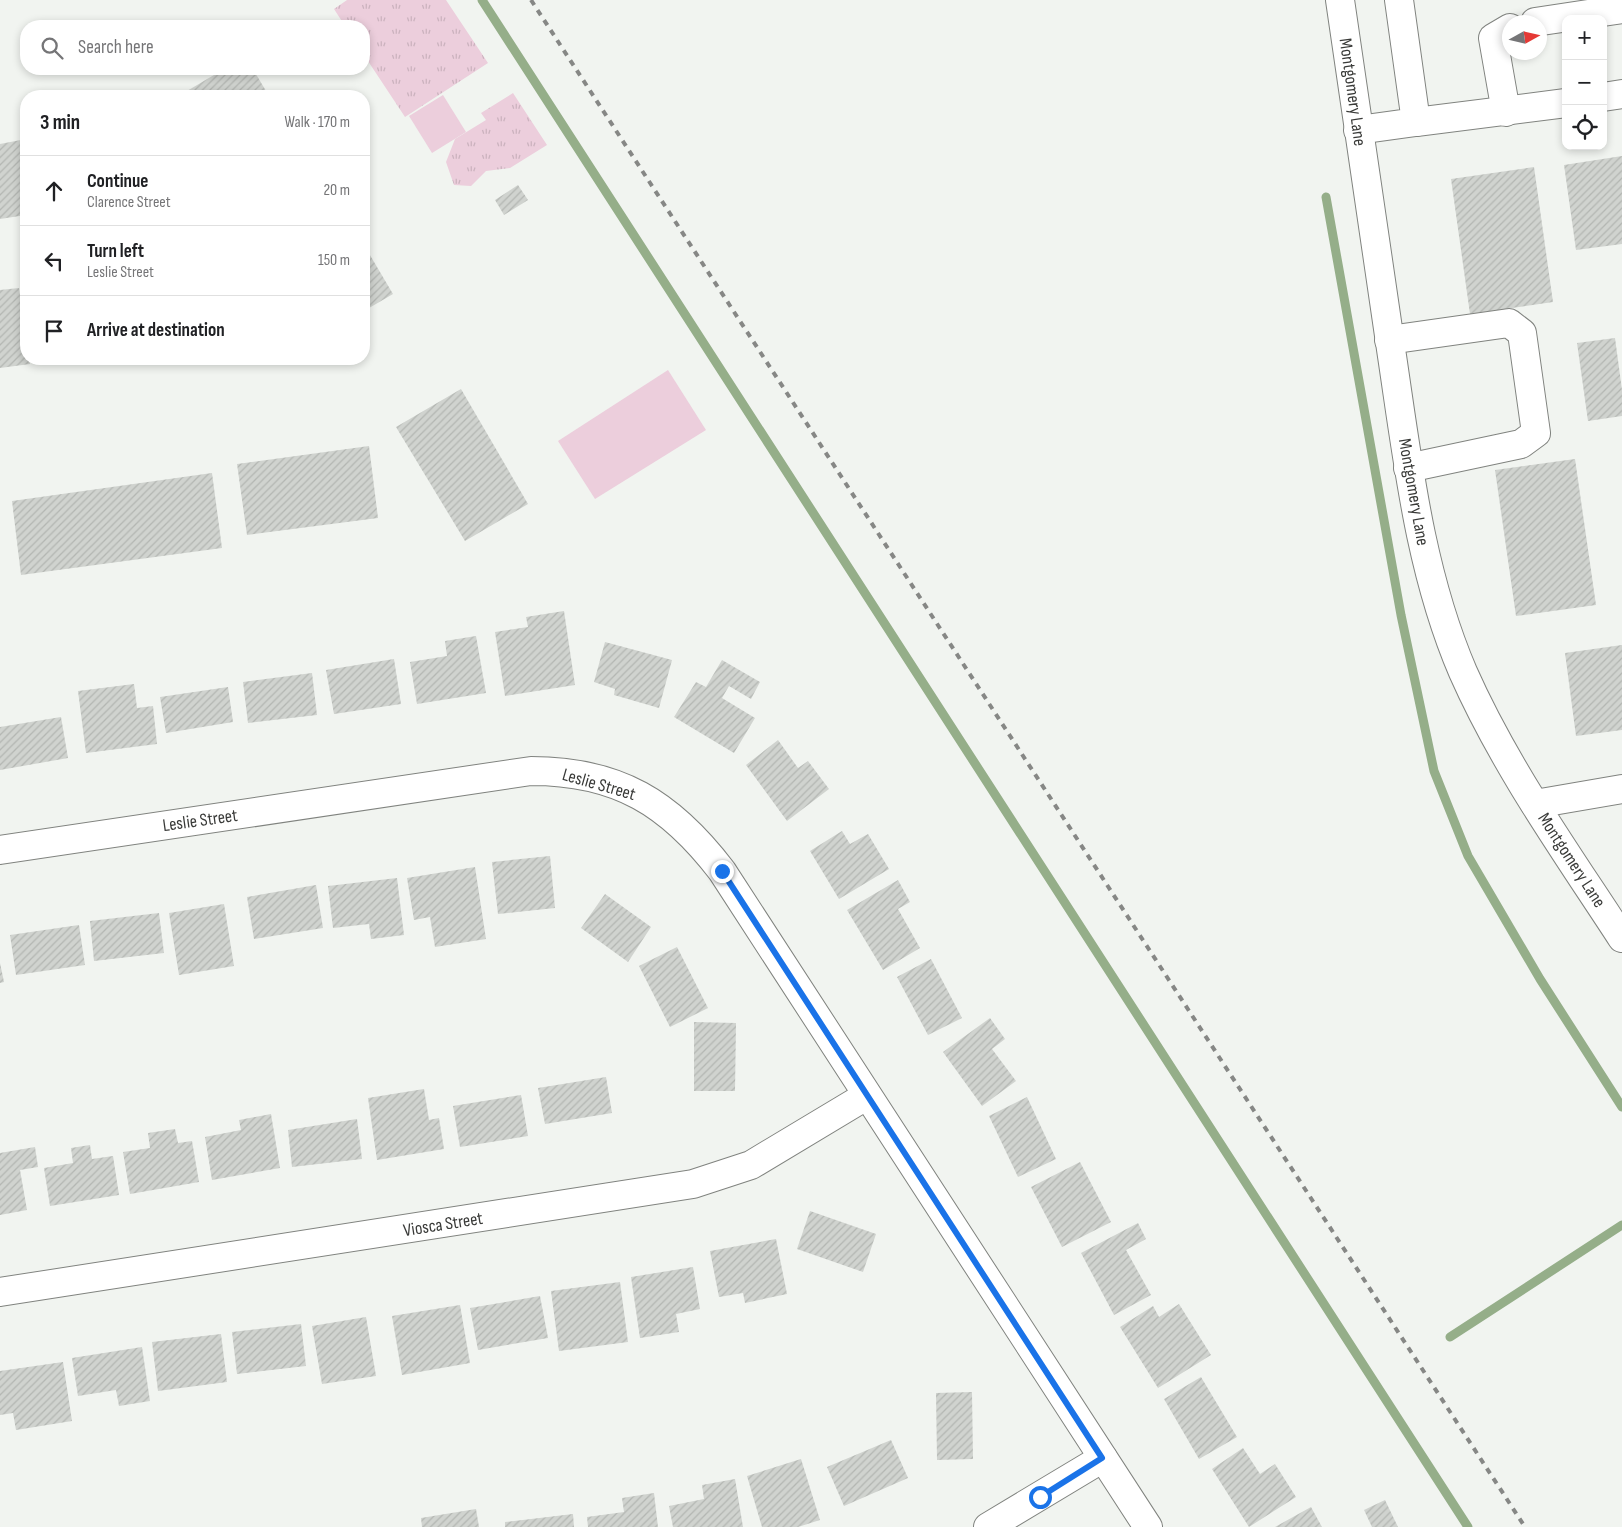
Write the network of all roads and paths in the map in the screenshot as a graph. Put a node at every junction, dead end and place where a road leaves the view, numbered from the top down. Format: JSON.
{"nodes":[{"id":1,"x":1340,"y":0,"type":"edge"},
{"id":2,"x":1399,"y":0,"type":"edge"},
{"id":3,"x":1622,"y":9,"type":"edge"},
{"id":4,"x":1547,"y":20,"type":"edge"},
{"id":5,"x":1502,"y":33,"type":"edge"},
{"id":6,"x":1622,"y":94,"type":"edge"},
{"id":7,"x":1607,"y":96,"type":"edge"},
{"id":8,"x":1562,"y":104,"type":"edge"},
{"id":9,"x":1506,"y":112,"type":"junction"},
{"id":10,"x":1416,"y":122,"type":"junction"},
{"id":11,"x":1358,"y":130,"type":"junction"},
{"id":12,"x":1390,"y":340,"type":"junction"},
{"id":13,"x":1408,"y":468,"type":"junction"},
{"id":14,"x":1622,"y":789,"type":"edge"},
{"id":15,"x":1535,"y":804,"type":"junction"},
{"id":16,"x":0,"y":850,"type":"edge"},
{"id":17,"x":1622,"y":938,"type":"edge"},
{"id":18,"x":866,"y":1096,"type":"junction"},
{"id":19,"x":0,"y":1292,"type":"edge"},
{"id":20,"x":1102,"y":1458,"type":"junction"},
{"id":21,"x":988,"y":1527,"type":"edge"},
{"id":22,"x":1148,"y":1527,"type":"edge"}],
"edges":[{"from":1,"to":11,"type":"street","name":"Montgomery Lane"},
{"from":2,"to":10,"type":"street"},
{"from":3,"to":4,"type":"street"},
{"from":5,"to":9,"type":"street"},
{"from":6,"to":7,"type":"street"},
{"from":8,"to":9,"type":"street"},
{"from":9,"to":10,"type":"street"},
{"from":10,"to":11,"type":"street"},
{"from":11,"to":12,"type":"street","name":"Montgomery Lane"},
{"from":12,"to":13,"type":"street","name":"Montgomery Lane"},
{"from":12,"to":13,"type":"street"},
{"from":13,"to":15,"type":"street","name":"Montgomery Lane"},
{"from":14,"to":15,"type":"street"},
{"from":15,"to":17,"type":"street","name":"Montgomery Lane"},
{"from":16,"to":18,"type":"street","name":"Leslie Street"},
{"from":18,"to":19,"type":"street","name":"Viosca Street"},
{"from":18,"to":20,"type":"street","name":"Leslie Street"},
{"from":20,"to":21,"type":"street"},
{"from":20,"to":22,"type":"street","name":"Leslie Street"}]}
